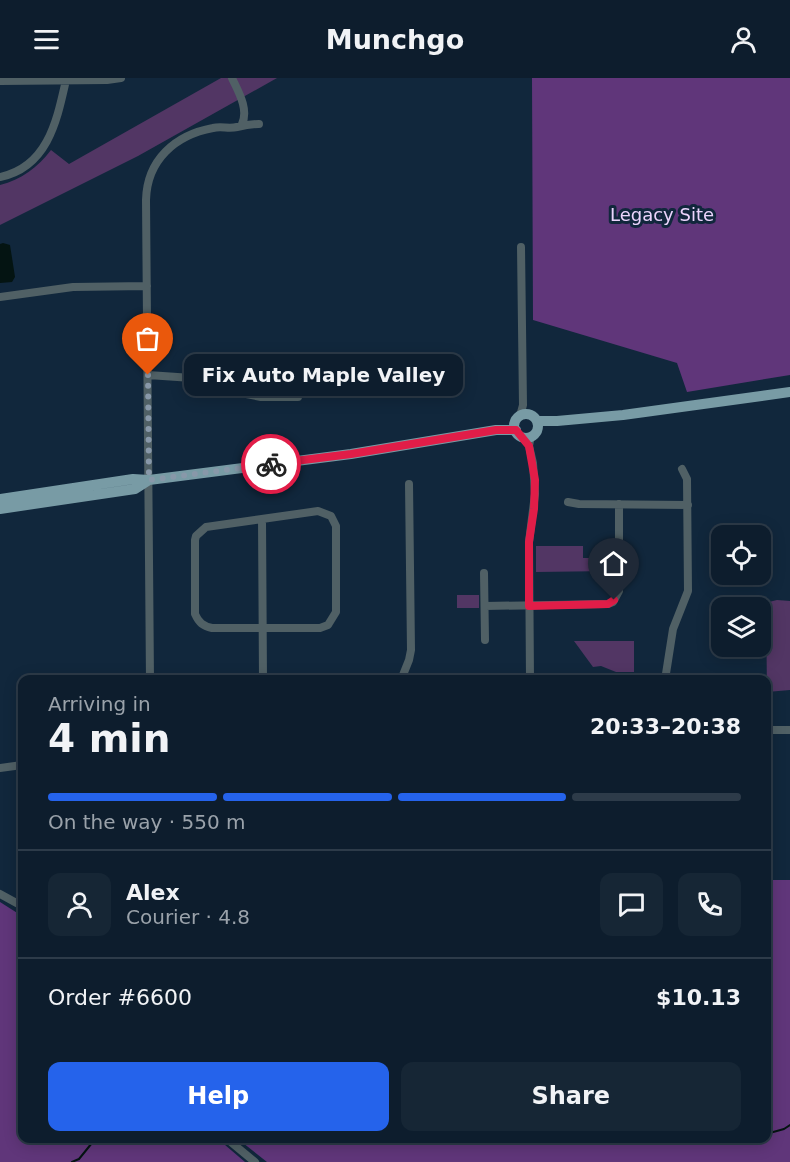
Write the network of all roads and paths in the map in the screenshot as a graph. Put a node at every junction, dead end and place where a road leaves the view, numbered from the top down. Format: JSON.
{"nodes":[{"id":1,"x":121,"y":78,"type":"edge"},
{"id":2,"x":232,"y":78,"type":"edge"},
{"id":3,"x":107,"y":79,"type":"edge"},
{"id":4,"x":27,"y":80,"type":"edge"},
{"id":5,"x":66,"y":80,"type":"junction"},
{"id":6,"x":0,"y":81,"type":"edge"},
{"id":7,"x":242,"y":124,"type":"junction"},
{"id":8,"x":259,"y":124,"type":"dead end"},
{"id":9,"x":0,"y":177,"type":"edge"},
{"id":10,"x":521,"y":247,"type":"dead end"},
{"id":11,"x":147,"y":286,"type":"junction"},
{"id":12,"x":0,"y":297,"type":"edge"},
{"id":13,"x":148,"y":375,"type":"junction"},
{"id":14,"x":790,"y":392,"type":"edge"},
{"id":15,"x":298,"y":398,"type":"dead end"},
{"id":16,"x":526,"y":426,"type":"junction"},
{"id":17,"x":682,"y":469,"type":"dead end"},
{"id":18,"x":149,"y":480,"type":"junction"},
{"id":19,"x":409,"y":484,"type":"dead end"},
{"id":20,"x":1,"y":502,"type":"edge"},
{"id":21,"x":568,"y":502,"type":"dead end"},
{"id":22,"x":619,"y":504,"type":"junction"},
{"id":23,"x":688,"y":505,"type":"junction"},
{"id":24,"x":262,"y":519,"type":"junction"},
{"id":25,"x":484,"y":573,"type":"dead end"},
{"id":26,"x":485,"y":606,"type":"junction"},
{"id":27,"x":529,"y":606,"type":"junction"},
{"id":28,"x":262,"y":628,"type":"junction"},
{"id":29,"x":485,"y":640,"type":"dead end"},
{"id":30,"x":150,"y":675,"type":"edge"},
{"id":31,"x":263,"y":675,"type":"edge"},
{"id":32,"x":402,"y":675,"type":"edge"},
{"id":33,"x":530,"y":675,"type":"edge"},
{"id":34,"x":664,"y":675,"type":"edge"},
{"id":35,"x":771,"y":730,"type":"edge"},
{"id":36,"x":790,"y":730,"type":"edge"},
{"id":37,"x":18,"y":766,"type":"edge"},
{"id":38,"x":0,"y":768,"type":"edge"},
{"id":39,"x":0,"y":894,"type":"edge"},
{"id":40,"x":18,"y":902,"type":"edge"},
{"id":41,"x":231,"y":1143,"type":"edge"},
{"id":42,"x":255,"y":1162,"type":"edge"}],
"edges":[{"from":1,"to":3,"type":"street"},
{"from":2,"to":7,"type":"street"},
{"from":3,"to":5,"type":"street"},
{"from":4,"to":5,"type":"street"},
{"from":4,"to":6,"type":"street"},
{"from":5,"to":9,"type":"street"},
{"from":7,"to":8,"type":"street"},
{"from":7,"to":11,"type":"street"},
{"from":10,"to":16,"type":"street"},
{"from":11,"to":12,"type":"street"},
{"from":11,"to":13,"type":"street"},
{"from":13,"to":15,"type":"street"},
{"from":13,"to":18,"type":"street"},
{"from":14,"to":16,"type":"main road"},
{"from":16,"to":18,"type":"main road"},
{"from":16,"to":27,"type":"street"},
{"from":17,"to":23,"type":"street"},
{"from":18,"to":20,"type":"main road"},
{"from":18,"to":30,"type":"street"},
{"from":19,"to":32,"type":"street"},
{"from":21,"to":22,"type":"street"},
{"from":22,"to":23,"type":"street"},
{"from":22,"to":27,"type":"street"},
{"from":23,"to":34,"type":"street"},
{"from":24,"to":28,"type":"street"},
{"from":24,"to":28,"type":"street"},
{"from":24,"to":28,"type":"street"},
{"from":25,"to":26,"type":"street"},
{"from":26,"to":27,"type":"street"},
{"from":26,"to":29,"type":"street"},
{"from":27,"to":33,"type":"street"},
{"from":28,"to":31,"type":"street"},
{"from":35,"to":36,"type":"street"},
{"from":37,"to":38,"type":"street"},
{"from":39,"to":40,"type":"street"},
{"from":41,"to":42,"type":"street"}]}
